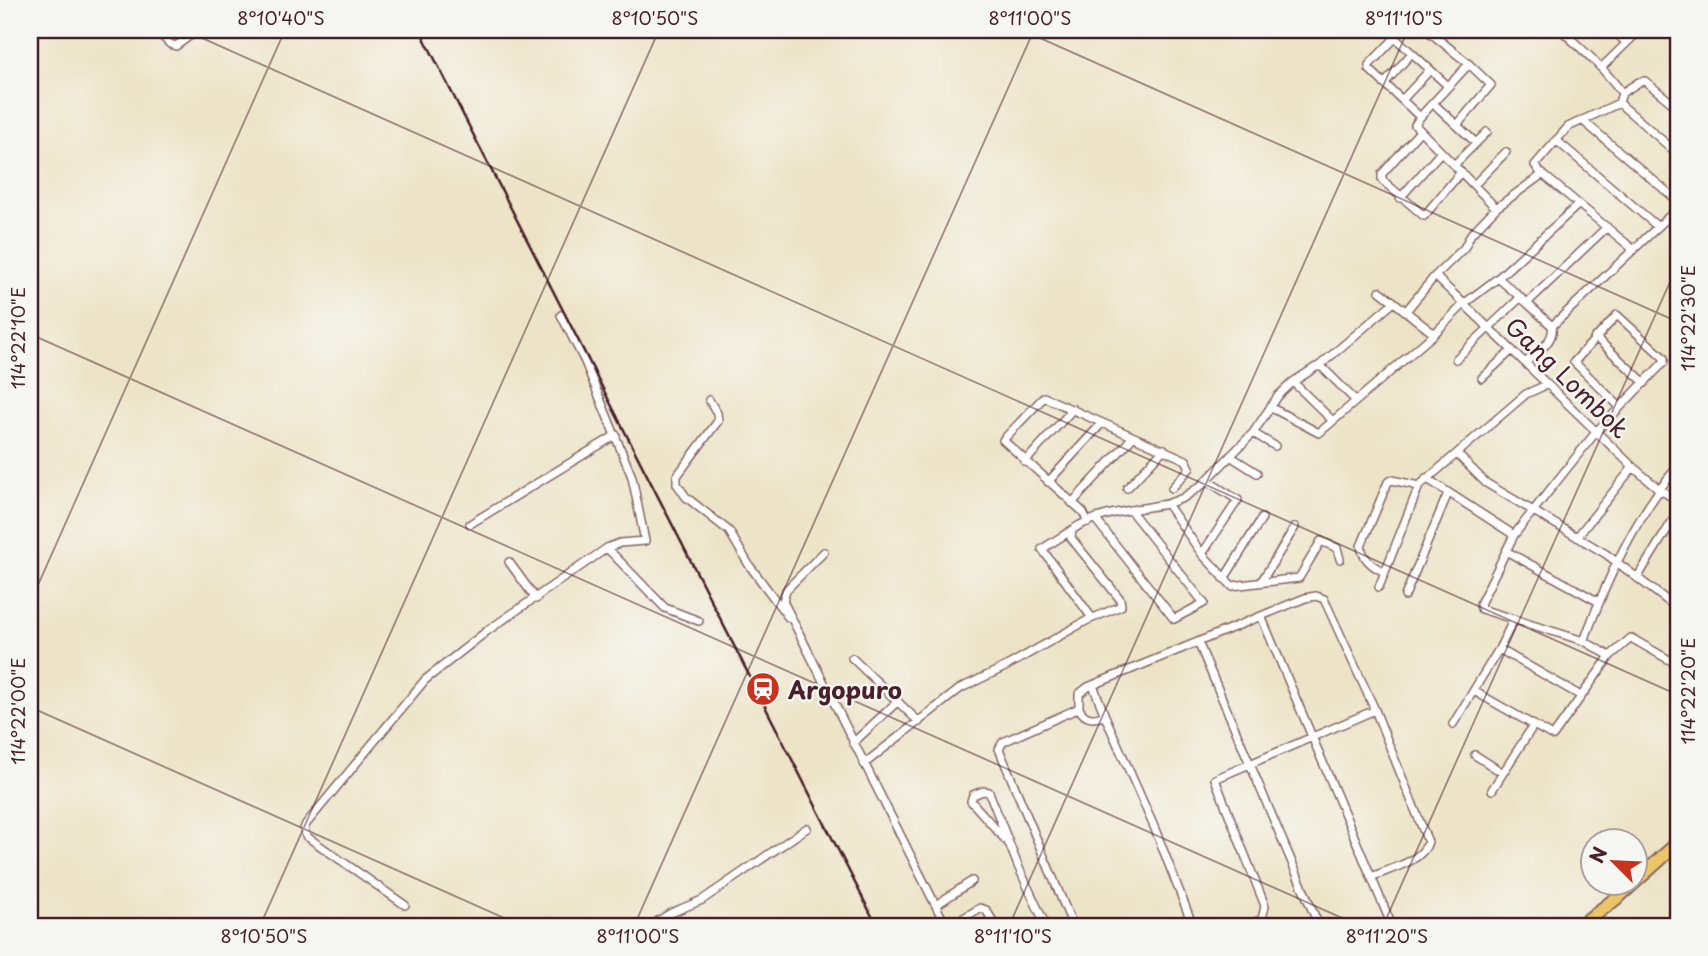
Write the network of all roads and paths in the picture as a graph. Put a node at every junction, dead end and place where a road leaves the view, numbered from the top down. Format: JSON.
{"nodes":[{"id":1,"x":156,"y":30,"type":"edge"},
{"id":2,"x":198,"y":30,"type":"edge"},
{"id":3,"x":1389,"y":30,"type":"edge"},
{"id":4,"x":1427,"y":30,"type":"edge"},
{"id":5,"x":1561,"y":30,"type":"edge"},
{"id":6,"x":1612,"y":30,"type":"edge"},
{"id":7,"x":1640,"y":30,"type":"edge"},
{"id":8,"x":1395,"y":38,"type":"junction"},
{"id":9,"x":1626,"y":42,"type":"junction"},
{"id":10,"x":1412,"y":53,"type":"junction"},
{"id":11,"x":1469,"y":64,"type":"junction"},
{"id":12,"x":1602,"y":67,"type":"junction"},
{"id":13,"x":1430,"y":70,"type":"junction"},
{"id":14,"x":1384,"y":84,"type":"junction"},
{"id":15,"x":1448,"y":86,"type":"junction"},
{"id":16,"x":1622,"y":93,"type":"junction"},
{"id":17,"x":1402,"y":100,"type":"junction"},
{"id":18,"x":1433,"y":103,"type":"junction"},
{"id":19,"x":1619,"y":103,"type":"junction"},
{"id":20,"x":1678,"y":108,"type":"edge"},
{"id":21,"x":1420,"y":117,"type":"junction"},
{"id":22,"x":1582,"y":120,"type":"junction"},
{"id":23,"x":1457,"y":125,"type":"junction"},
{"id":24,"x":1420,"y":131,"type":"junction"},
{"id":25,"x":1486,"y":132,"type":"dead end"},
{"id":26,"x":1556,"y":140,"type":"junction"},
{"id":27,"x":1476,"y":143,"type":"junction"},
{"id":28,"x":1441,"y":152,"type":"junction"},
{"id":29,"x":1506,"y":152,"type":"dead end"},
{"id":30,"x":1678,"y":154,"type":"edge"},
{"id":31,"x":1454,"y":165,"type":"junction"},
{"id":32,"x":1461,"y":172,"type":"junction"},
{"id":33,"x":1543,"y":174,"type":"junction"},
{"id":34,"x":1478,"y":189,"type":"junction"},
{"id":35,"x":1400,"y":198,"type":"junction"},
{"id":36,"x":1678,"y":201,"type":"edge"},
{"id":37,"x":1579,"y":204,"type":"junction"},
{"id":38,"x":1496,"y":208,"type":"junction"},
{"id":39,"x":1678,"y":208,"type":"edge"},
{"id":40,"x":1658,"y":226,"type":"junction"},
{"id":41,"x":1607,"y":227,"type":"junction"},
{"id":42,"x":1634,"y":250,"type":"junction"},
{"id":43,"x":1435,"y":276,"type":"junction"},
{"id":44,"x":1498,"y":278,"type":"junction"},
{"id":45,"x":1380,"y":290,"type":"dead end"},
{"id":46,"x":1524,"y":301,"type":"junction"},
{"id":47,"x":1394,"y":302,"type":"junction"},
{"id":48,"x":1465,"y":303,"type":"junction"},
{"id":49,"x":1406,"y":311,"type":"junction"},
{"id":50,"x":561,"y":316,"type":"dead end"},
{"id":51,"x":1552,"y":326,"type":"junction"},
{"id":52,"x":1489,"y":328,"type":"junction"},
{"id":53,"x":1434,"y":334,"type":"junction"},
{"id":54,"x":1595,"y":337,"type":"junction"},
{"id":55,"x":1511,"y":349,"type":"junction"},
{"id":56,"x":1456,"y":359,"type":"dead end"},
{"id":57,"x":1525,"y":363,"type":"junction"},
{"id":58,"x":1319,"y":366,"type":"junction"},
{"id":59,"x":1536,"y":374,"type":"junction"},
{"id":60,"x":1482,"y":378,"type":"dead end"},
{"id":61,"x":1293,"y":382,"type":"junction"},
{"id":62,"x":1645,"y":383,"type":"junction"},
{"id":63,"x":1546,"y":385,"type":"junction"},
{"id":64,"x":1526,"y":394,"type":"junction"},
{"id":65,"x":709,"y":400,"type":"dead end"},
{"id":66,"x":1356,"y":401,"type":"junction"},
{"id":67,"x":1270,"y":407,"type":"junction"},
{"id":68,"x":1620,"y":407,"type":"junction"},
{"id":69,"x":1073,"y":409,"type":"junction"},
{"id":70,"x":1332,"y":421,"type":"junction"},
{"id":71,"x":1102,"y":423,"type":"junction"},
{"id":72,"x":1597,"y":432,"type":"junction"},
{"id":73,"x":1253,"y":433,"type":"junction"},
{"id":74,"x":616,"y":435,"type":"junction"},
{"id":75,"x":1133,"y":436,"type":"junction"},
{"id":76,"x":1275,"y":446,"type":"dead end"},
{"id":77,"x":1164,"y":449,"type":"junction"},
{"id":78,"x":1457,"y":454,"type":"junction"},
{"id":79,"x":1230,"y":456,"type":"junction"},
{"id":80,"x":1025,"y":462,"type":"junction"},
{"id":81,"x":1678,"y":466,"type":"edge"},
{"id":82,"x":1633,"y":467,"type":"junction"},
{"id":83,"x":1257,"y":473,"type":"dead end"},
{"id":84,"x":1426,"y":478,"type":"junction"},
{"id":85,"x":1206,"y":480,"type":"junction"},
{"id":86,"x":1048,"y":482,"type":"junction"},
{"id":87,"x":1419,"y":486,"type":"junction"},
{"id":88,"x":1127,"y":488,"type":"dead end"},
{"id":89,"x":1171,"y":488,"type":"dead end"},
{"id":90,"x":1658,"y":489,"type":"junction"},
{"id":91,"x":1448,"y":493,"type":"junction"},
{"id":92,"x":1678,"y":501,"type":"edge"},
{"id":93,"x":1072,"y":503,"type":"junction"},
{"id":94,"x":1167,"y":504,"type":"junction"},
{"id":95,"x":1130,"y":510,"type":"junction"},
{"id":96,"x":1531,"y":511,"type":"junction"},
{"id":97,"x":1678,"y":512,"type":"edge"},
{"id":98,"x":1262,"y":518,"type":"dead end"},
{"id":99,"x":1096,"y":520,"type":"junction"},
{"id":100,"x":1088,"y":522,"type":"junction"},
{"id":101,"x":470,"y":524,"type":"dead end"},
{"id":102,"x":1295,"y":527,"type":"dead end"},
{"id":103,"x":1072,"y":530,"type":"junction"},
{"id":104,"x":1514,"y":535,"type":"junction"},
{"id":105,"x":1577,"y":537,"type":"junction"},
{"id":106,"x":607,"y":548,"type":"junction"},
{"id":107,"x":824,"y":551,"type":"dead end"},
{"id":108,"x":1506,"y":551,"type":"junction"},
{"id":109,"x":1202,"y":554,"type":"junction"},
{"id":110,"x":1340,"y":559,"type":"dead end"},
{"id":111,"x":509,"y":562,"type":"dead end"},
{"id":112,"x":1616,"y":562,"type":"junction"},
{"id":113,"x":1385,"y":572,"type":"junction"},
{"id":114,"x":1637,"y":578,"type":"junction"},
{"id":115,"x":1224,"y":579,"type":"junction"},
{"id":116,"x":1261,"y":582,"type":"junction"},
{"id":117,"x":1380,"y":587,"type":"dead end"},
{"id":118,"x":1405,"y":596,"type":"dead end"},
{"id":119,"x":1678,"y":597,"type":"edge"},
{"id":120,"x":536,"y":599,"type":"junction"},
{"id":121,"x":1599,"y":602,"type":"junction"},
{"id":122,"x":1673,"y":605,"type":"junction"},
{"id":123,"x":1261,"y":616,"type":"junction"},
{"id":124,"x":1678,"y":616,"type":"edge"},
{"id":125,"x":1091,"y":618,"type":"junction"},
{"id":126,"x":1514,"y":619,"type":"junction"},
{"id":127,"x":699,"y":621,"type":"dead end"},
{"id":128,"x":796,"y":629,"type":"junction"},
{"id":129,"x":1584,"y":641,"type":"junction"},
{"id":130,"x":1198,"y":642,"type":"junction"},
{"id":131,"x":1499,"y":649,"type":"junction"},
{"id":132,"x":1610,"y":656,"type":"junction"},
{"id":133,"x":852,"y":658,"type":"dead end"},
{"id":134,"x":1678,"y":665,"type":"edge"},
{"id":135,"x":1093,"y":685,"type":"junction"},
{"id":136,"x":1474,"y":691,"type":"junction"},
{"id":137,"x":1581,"y":696,"type":"junction"},
{"id":138,"x":898,"y":701,"type":"junction"},
{"id":139,"x":1079,"y":708,"type":"junction"},
{"id":140,"x":1375,"y":710,"type":"junction"},
{"id":141,"x":1105,"y":716,"type":"junction"},
{"id":142,"x":919,"y":722,"type":"junction"},
{"id":143,"x":1453,"y":724,"type":"dead end"},
{"id":144,"x":1534,"y":726,"type":"junction"},
{"id":145,"x":1311,"y":737,"type":"junction"},
{"id":146,"x":853,"y":743,"type":"junction"},
{"id":147,"x":1475,"y":755,"type":"dead end"},
{"id":148,"x":1250,"y":763,"type":"junction"},
{"id":149,"x":864,"y":764,"type":"junction"},
{"id":150,"x":1503,"y":773,"type":"junction"},
{"id":151,"x":1492,"y":790,"type":"dead end"},
{"id":152,"x":807,"y":828,"type":"dead end"},
{"id":153,"x":1678,"y":843,"type":"edge"},
{"id":154,"x":1009,"y":844,"type":"junction"},
{"id":155,"x":1371,"y":877,"type":"junction"},
{"id":156,"x":972,"y":881,"type":"dead end"},
{"id":157,"x":405,"y":905,"type":"dead end"},
{"id":158,"x":936,"y":905,"type":"junction"},
{"id":159,"x":650,"y":926,"type":"edge"},
{"id":160,"x":948,"y":926,"type":"edge"},
{"id":161,"x":996,"y":926,"type":"edge"},
{"id":162,"x":1046,"y":926,"type":"edge"},
{"id":163,"x":1073,"y":926,"type":"edge"},
{"id":164,"x":1193,"y":926,"type":"edge"},
{"id":165,"x":1246,"y":926,"type":"edge"},
{"id":166,"x":1319,"y":926,"type":"edge"},
{"id":167,"x":1392,"y":926,"type":"edge"},
{"id":168,"x":1580,"y":926,"type":"edge"}],
"edges":[{"from":1,"to":2,"type":"street"},
{"from":3,"to":8,"type":"street"},
{"from":4,"to":11,"type":"street"},
{"from":5,"to":12,"type":"street"},
{"from":6,"to":9,"type":"street"},
{"from":7,"to":9,"type":"street"},
{"from":8,"to":10,"type":"street"},
{"from":8,"to":14,"type":"street"},
{"from":9,"to":12,"type":"street"},
{"from":10,"to":13,"type":"street"},
{"from":10,"to":14,"type":"street"},
{"from":11,"to":15,"type":"street"},
{"from":11,"to":23,"type":"street"},
{"from":12,"to":16,"type":"street"},
{"from":13,"to":15,"type":"street"},
{"from":13,"to":17,"type":"street"},
{"from":14,"to":17,"type":"street"},
{"from":15,"to":18,"type":"street"},
{"from":16,"to":19,"type":"street"},
{"from":16,"to":20,"type":"street"},
{"from":17,"to":21,"type":"street"},
{"from":18,"to":21,"type":"street"},
{"from":18,"to":23,"type":"street"},
{"from":19,"to":22,"type":"street"},
{"from":19,"to":30,"type":"street"},
{"from":21,"to":24,"type":"street"},
{"from":22,"to":26,"type":"street"},
{"from":22,"to":36,"type":"street"},
{"from":23,"to":27,"type":"street"},
{"from":24,"to":28,"type":"street"},
{"from":24,"to":35,"type":"street"},
{"from":25,"to":27,"type":"street"},
{"from":26,"to":33,"type":"street"},
{"from":26,"to":40,"type":"street"},
{"from":27,"to":31,"type":"street"},
{"from":28,"to":31,"type":"street"},
{"from":28,"to":35,"type":"street"},
{"from":29,"to":34,"type":"street"},
{"from":31,"to":32,"type":"street"},
{"from":32,"to":34,"type":"street"},
{"from":32,"to":35,"type":"street"},
{"from":33,"to":37,"type":"street"},
{"from":33,"to":38,"type":"street"},
{"from":34,"to":38,"type":"street"},
{"from":37,"to":41,"type":"street"},
{"from":37,"to":44,"type":"street"},
{"from":38,"to":43,"type":"street"},
{"from":39,"to":40,"type":"street"},
{"from":40,"to":42,"type":"street"},
{"from":41,"to":42,"type":"street"},
{"from":41,"to":46,"type":"street"},
{"from":42,"to":51,"type":"street"},
{"from":43,"to":48,"type":"street","name":"Gang Lombok"},
{"from":43,"to":49,"type":"street"},
{"from":44,"to":46,"type":"street"},
{"from":44,"to":48,"type":"street"},
{"from":45,"to":47,"type":"street"},
{"from":46,"to":51,"type":"street"},
{"from":46,"to":52,"type":"street"},
{"from":47,"to":49,"type":"street"},
{"from":47,"to":58,"type":"street"},
{"from":48,"to":52,"type":"street","name":"Gang Lombok"},
{"from":48,"to":53,"type":"street"},
{"from":49,"to":53,"type":"street"},
{"from":50,"to":74,"type":"street"},
{"from":51,"to":57,"type":"street"},
{"from":52,"to":55,"type":"street","name":"Gang Lombok"},
{"from":52,"to":56,"type":"street"},
{"from":53,"to":66,"type":"street"},
{"from":54,"to":62,"type":"street"},
{"from":54,"to":62,"type":"street"},
{"from":54,"to":68,"type":"street"},
{"from":55,"to":57,"type":"street","name":"Gang Lombok"},
{"from":55,"to":60,"type":"street"},
{"from":57,"to":59,"type":"street","name":"Gang Lombok"},
{"from":58,"to":61,"type":"street"},
{"from":58,"to":66,"type":"street"},
{"from":59,"to":63,"type":"street","name":"Gang Lombok"},
{"from":59,"to":64,"type":"street"},
{"from":61,"to":67,"type":"street"},
{"from":61,"to":70,"type":"street"},
{"from":62,"to":68,"type":"street"},
{"from":63,"to":64,"type":"street"},
{"from":63,"to":72,"type":"street","name":"Gang Lombok"},
{"from":64,"to":78,"type":"street"},
{"from":65,"to":128,"type":"street"},
{"from":66,"to":70,"type":"street"},
{"from":67,"to":70,"type":"street"},
{"from":67,"to":73,"type":"street"},
{"from":68,"to":72,"type":"street"},
{"from":69,"to":71,"type":"street"},
{"from":69,"to":80,"type":"street"},
{"from":69,"to":80,"type":"street"},
{"from":71,"to":75,"type":"street"},
{"from":71,"to":86,"type":"street"},
{"from":72,"to":82,"type":"street","name":"Gang Lombok"},
{"from":72,"to":96,"type":"street"},
{"from":73,"to":76,"type":"street"},
{"from":73,"to":79,"type":"street"},
{"from":74,"to":101,"type":"street"},
{"from":74,"to":106,"type":"street"},
{"from":75,"to":77,"type":"street"},
{"from":75,"to":93,"type":"street"},
{"from":77,"to":88,"type":"street"},
{"from":77,"to":89,"type":"street"},
{"from":78,"to":84,"type":"street"},
{"from":78,"to":96,"type":"street"},
{"from":79,"to":83,"type":"street"},
{"from":79,"to":85,"type":"street"},
{"from":80,"to":86,"type":"street"},
{"from":81,"to":90,"type":"street"},
{"from":82,"to":90,"type":"street","name":"Gang Lombok"},
{"from":82,"to":105,"type":"street"},
{"from":84,"to":87,"type":"street"},
{"from":84,"to":91,"type":"street"},
{"from":85,"to":94,"type":"street"},
{"from":85,"to":109,"type":"street"},
{"from":86,"to":93,"type":"street"},
{"from":87,"to":113,"type":"street"},
{"from":87,"to":113,"type":"street"},
{"from":90,"to":92,"type":"street","name":"Gang Lombok"},
{"from":90,"to":112,"type":"street"},
{"from":91,"to":104,"type":"street"},
{"from":91,"to":118,"type":"street"},
{"from":93,"to":100,"type":"street"},
{"from":94,"to":95,"type":"street"},
{"from":94,"to":109,"type":"street"},
{"from":95,"to":99,"type":"street"},
{"from":95,"to":99,"type":"street"},
{"from":96,"to":104,"type":"street"},
{"from":96,"to":105,"type":"street"},
{"from":97,"to":114,"type":"street"},
{"from":98,"to":115,"type":"street"},
{"from":99,"to":100,"type":"street"},
{"from":100,"to":103,"type":"street"},
{"from":102,"to":116,"type":"street"},
{"from":103,"to":125,"type":"street"},
{"from":103,"to":125,"type":"street"},
{"from":104,"to":108,"type":"street"},
{"from":105,"to":112,"type":"street"},
{"from":106,"to":120,"type":"street"},
{"from":106,"to":127,"type":"street"},
{"from":107,"to":128,"type":"street"},
{"from":108,"to":121,"type":"street"},
{"from":108,"to":126,"type":"street"},
{"from":109,"to":115,"type":"street"},
{"from":110,"to":116,"type":"street"},
{"from":111,"to":120,"type":"street"},
{"from":112,"to":114,"type":"street"},
{"from":112,"to":121,"type":"street"},
{"from":113,"to":117,"type":"street"},
{"from":114,"to":122,"type":"street"},
{"from":115,"to":116,"type":"street"},
{"from":119,"to":122,"type":"street"},
{"from":120,"to":157,"type":"street"},
{"from":121,"to":129,"type":"street"},
{"from":122,"to":124,"type":"street"},
{"from":123,"to":130,"type":"street"},
{"from":123,"to":140,"type":"street"},
{"from":123,"to":145,"type":"street"},
{"from":125,"to":142,"type":"street"},
{"from":126,"to":129,"type":"street"},
{"from":126,"to":131,"type":"street"},
{"from":128,"to":146,"type":"street"},
{"from":129,"to":132,"type":"street"},
{"from":130,"to":135,"type":"street"},
{"from":130,"to":148,"type":"street"},
{"from":131,"to":136,"type":"street"},
{"from":131,"to":137,"type":"street"},
{"from":132,"to":134,"type":"street"},
{"from":132,"to":137,"type":"street"},
{"from":133,"to":138,"type":"street"},
{"from":135,"to":139,"type":"street"},
{"from":135,"to":141,"type":"street"},
{"from":136,"to":143,"type":"street"},
{"from":136,"to":144,"type":"street"},
{"from":137,"to":144,"type":"street"},
{"from":138,"to":142,"type":"street"},
{"from":138,"to":146,"type":"street"},
{"from":139,"to":141,"type":"street"},
{"from":139,"to":163,"type":"street"},
{"from":140,"to":145,"type":"street"},
{"from":140,"to":155,"type":"street"},
{"from":141,"to":164,"type":"street"},
{"from":142,"to":149,"type":"street"},
{"from":144,"to":150,"type":"street"},
{"from":145,"to":148,"type":"street"},
{"from":145,"to":155,"type":"street"},
{"from":146,"to":149,"type":"street"},
{"from":147,"to":150,"type":"street"},
{"from":148,"to":165,"type":"street"},
{"from":148,"to":166,"type":"street"},
{"from":149,"to":158,"type":"street"},
{"from":150,"to":151,"type":"street"},
{"from":152,"to":159,"type":"street"},
{"from":153,"to":168,"type":"highway"},
{"from":154,"to":154,"type":"street"},
{"from":154,"to":162,"type":"street"},
{"from":155,"to":167,"type":"street"},
{"from":156,"to":158,"type":"street"},
{"from":158,"to":160,"type":"street"},
{"from":160,"to":161,"type":"street"}]}
